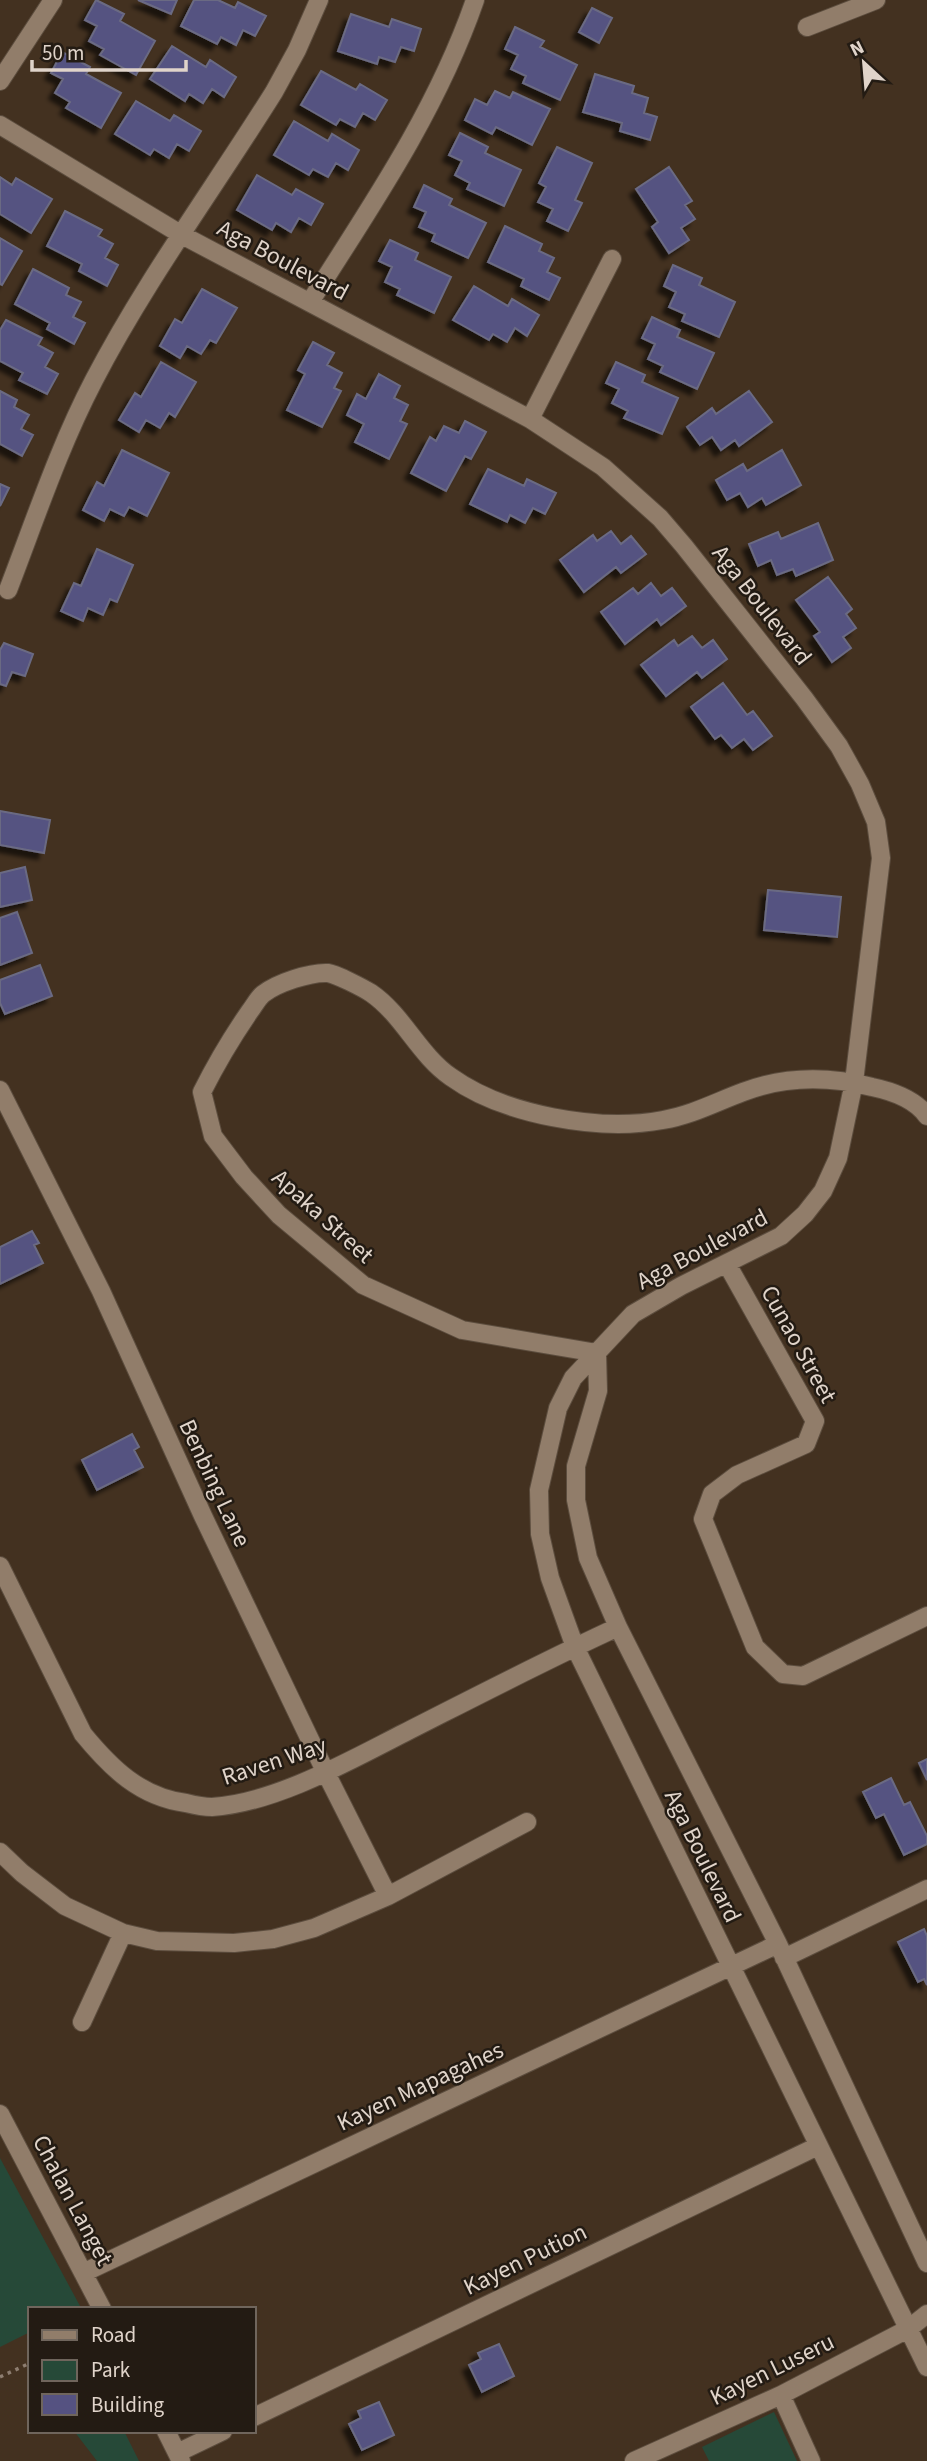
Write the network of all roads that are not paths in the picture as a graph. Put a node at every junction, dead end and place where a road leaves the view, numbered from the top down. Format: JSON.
{"nodes":[{"id":1,"x":53,"y":0,"type":"edge"},
{"id":2,"x":319,"y":0,"type":"edge"},
{"id":3,"x":475,"y":0,"type":"edge"},
{"id":4,"x":876,"y":0,"type":"edge"},
{"id":5,"x":807,"y":27,"type":"dead end"},
{"id":6,"x":0,"y":81,"type":"edge"},
{"id":7,"x":0,"y":125,"type":"edge"},
{"id":8,"x":182,"y":234,"type":"junction"},
{"id":9,"x":612,"y":259,"type":"dead end"},
{"id":10,"x":310,"y":302,"type":"junction"},
{"id":11,"x":530,"y":419,"type":"junction"},
{"id":12,"x":8,"y":590,"type":"dead end"},
{"id":13,"x":854,"y":1082,"type":"junction"},
{"id":14,"x":0,"y":1090,"type":"edge"},
{"id":15,"x":927,"y":1116,"type":"edge"},
{"id":16,"x":727,"y":1264,"type":"junction"},
{"id":17,"x":597,"y":1353,"type":"junction"},
{"id":18,"x":0,"y":1566,"type":"edge"},
{"id":19,"x":927,"y":1616,"type":"edge"},
{"id":20,"x":618,"y":1627,"type":"junction"},
{"id":21,"x":575,"y":1647,"type":"junction"},
{"id":22,"x":326,"y":1773,"type":"junction"},
{"id":23,"x":527,"y":1822,"type":"dead end"},
{"id":24,"x":0,"y":1852,"type":"edge"},
{"id":25,"x":927,"y":1889,"type":"edge"},
{"id":26,"x":388,"y":1896,"type":"junction"},
{"id":27,"x":123,"y":1934,"type":"junction"},
{"id":28,"x":781,"y":1951,"type":"junction"},
{"id":29,"x":729,"y":1967,"type":"junction"},
{"id":30,"x":82,"y":2022,"type":"dead end"},
{"id":31,"x":0,"y":2114,"type":"edge"},
{"id":32,"x":818,"y":2146,"type":"junction"},
{"id":33,"x":927,"y":2263,"type":"edge"},
{"id":34,"x":83,"y":2273,"type":"junction"},
{"id":35,"x":101,"y":2307,"type":"edge"},
{"id":36,"x":927,"y":2314,"type":"edge"},
{"id":37,"x":908,"y":2329,"type":"junction"},
{"id":38,"x":927,"y":2367,"type":"edge"},
{"id":39,"x":780,"y":2395,"type":"junction"},
{"id":40,"x":256,"y":2416,"type":"edge"},
{"id":41,"x":167,"y":2433,"type":"edge"},
{"id":42,"x":220,"y":2433,"type":"edge"},
{"id":43,"x":179,"y":2457,"type":"edge"},
{"id":44,"x":634,"y":2461,"type":"edge"},
{"id":45,"x":811,"y":2461,"type":"edge"}],
"edges":[{"from":1,"to":6,"type":"street"},
{"from":2,"to":8,"type":"street"},
{"from":3,"to":10,"type":"street"},
{"from":4,"to":5,"type":"street"},
{"from":7,"to":8,"type":"street","name":"Aga Boulevard"},
{"from":8,"to":10,"type":"street","name":"Aga Boulevard"},
{"from":8,"to":12,"type":"street"},
{"from":9,"to":11,"type":"street"},
{"from":10,"to":11,"type":"street","name":"Aga Boulevard"},
{"from":11,"to":13,"type":"street","name":"Aga Boulevard"},
{"from":13,"to":15,"type":"street"},
{"from":13,"to":16,"type":"street","name":"Aga Boulevard"},
{"from":13,"to":17,"type":"street","name":"Apaka Street"},
{"from":14,"to":22,"type":"street","name":"Benbing Lane"},
{"from":16,"to":17,"type":"street","name":"Aga Boulevard"},
{"from":16,"to":19,"type":"street","name":"Cunao Street"},
{"from":17,"to":20,"type":"street","name":"Aga Boulevard"},
{"from":17,"to":21,"type":"street","name":"Aga Boulevard"},
{"from":18,"to":22,"type":"street","name":"Raven Way"},
{"from":20,"to":21,"type":"street","name":"Raven Way"},
{"from":20,"to":28,"type":"street","name":"Aga Boulevard"},
{"from":21,"to":22,"type":"street","name":"Raven Way"},
{"from":21,"to":29,"type":"street","name":"Aga Boulevard"},
{"from":22,"to":26,"type":"street","name":"Benbing Lane"},
{"from":23,"to":26,"type":"street"},
{"from":24,"to":27,"type":"street"},
{"from":25,"to":28,"type":"street","name":"Kayen Mapagahes"},
{"from":26,"to":27,"type":"street"},
{"from":27,"to":30,"type":"street"},
{"from":28,"to":29,"type":"street","name":"Kayen Mapagahes"},
{"from":28,"to":33,"type":"street","name":"Aga Boulevard"},
{"from":29,"to":32,"type":"street","name":"Aga Boulevard"},
{"from":29,"to":34,"type":"street","name":"Kayen Mapagahes"},
{"from":31,"to":34,"type":"street","name":"Chalan Langet"},
{"from":32,"to":37,"type":"street","name":"Aga Boulevard"},
{"from":32,"to":40,"type":"street","name":"Kayen Pution"},
{"from":34,"to":35,"type":"street","name":"Chalan Langet"},
{"from":36,"to":37,"type":"street","name":"Kayen Luseru"},
{"from":37,"to":38,"type":"street","name":"Aga Boulevard"},
{"from":37,"to":39,"type":"street","name":"Kayen Luseru"},
{"from":39,"to":44,"type":"street","name":"Kayen Luseru"},
{"from":39,"to":45,"type":"street"},
{"from":41,"to":43,"type":"street"},
{"from":42,"to":43,"type":"street"}]}
